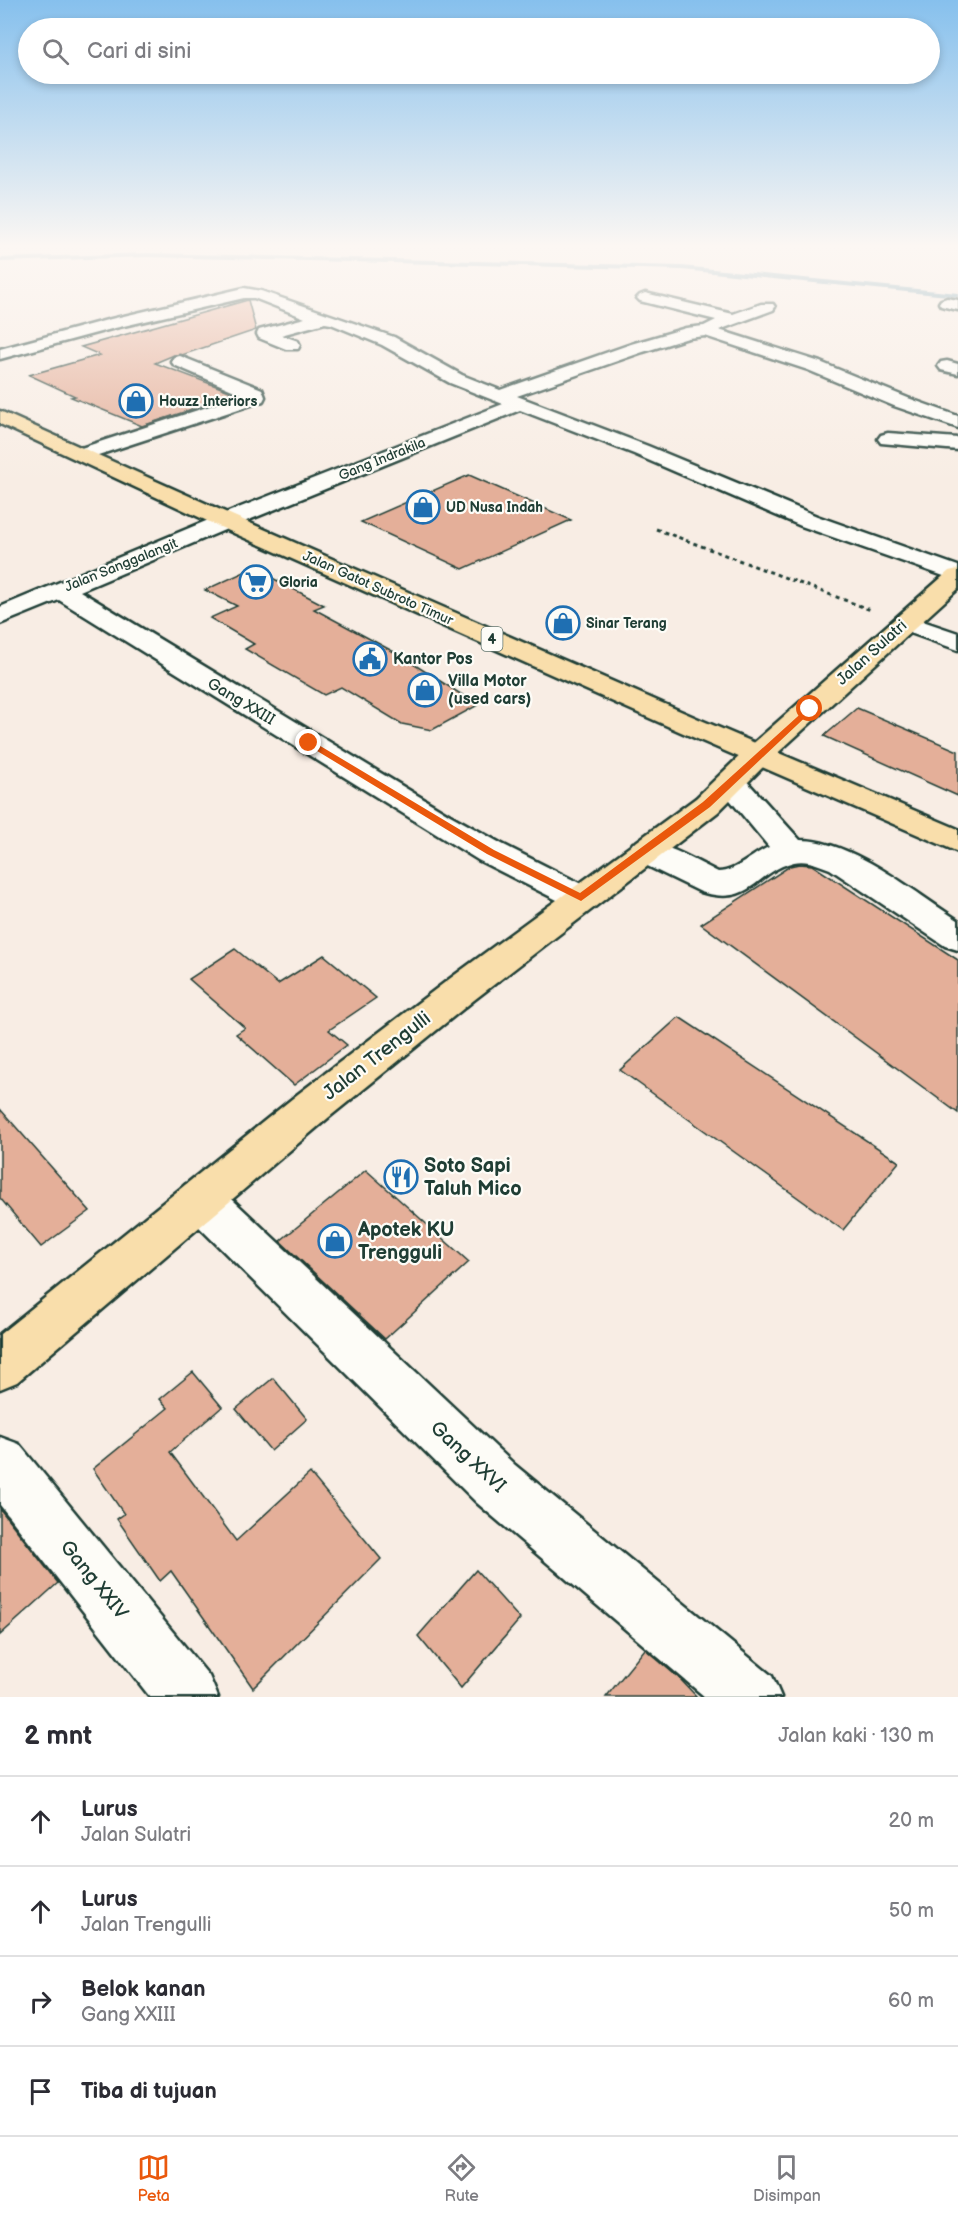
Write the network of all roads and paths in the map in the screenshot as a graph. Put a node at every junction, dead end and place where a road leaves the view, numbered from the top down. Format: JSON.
{"nodes":[{"id":1,"x":115,"y":323,"type":"edge"},
{"id":2,"x":306,"y":323,"type":"edge"},
{"id":3,"x":343,"y":323,"type":"edge"},
{"id":4,"x":723,"y":323,"type":"edge"},
{"id":5,"x":702,"y":331,"type":"junction"},
{"id":6,"x":292,"y":345,"type":"dead end"},
{"id":7,"x":0,"y":354,"type":"edge"},
{"id":8,"x":180,"y":361,"type":"dead end"},
{"id":9,"x":500,"y":396,"type":"junction"},
{"id":10,"x":522,"y":403,"type":"junction"},
{"id":11,"x":0,"y":417,"type":"edge"},
{"id":12,"x":958,"y":422,"type":"edge"},
{"id":13,"x":888,"y":439,"type":"dead end"},
{"id":14,"x":958,"y":444,"type":"edge"},
{"id":15,"x":81,"y":454,"type":"junction"},
{"id":16,"x":234,"y":518,"type":"junction"},
{"id":17,"x":656,"y":529,"type":"dead end"},
{"id":18,"x":958,"y":575,"type":"edge"},
{"id":19,"x":60,"y":590,"type":"junction"},
{"id":20,"x":0,"y":616,"type":"edge"},
{"id":21,"x":905,"y":623,"type":"junction"},
{"id":22,"x":958,"y":642,"type":"edge"},
{"id":23,"x":759,"y":754,"type":"junction"},
{"id":24,"x":731,"y":783,"type":"junction"},
{"id":25,"x":958,"y":841,"type":"edge"},
{"id":26,"x":645,"y":851,"type":"junction"},
{"id":27,"x":790,"y":851,"type":"junction"},
{"id":28,"x":581,"y":898,"type":"junction"},
{"id":29,"x":958,"y":937,"type":"edge"},
{"id":30,"x":201,"y":1199,"type":"junction"},
{"id":31,"x":0,"y":1365,"type":"edge"},
{"id":32,"x":0,"y":1463,"type":"edge"},
{"id":33,"x":188,"y":1697,"type":"edge"},
{"id":34,"x":751,"y":1697,"type":"edge"}],
"edges":[{"from":1,"to":7,"type":"street"},
{"from":2,"to":6,"type":"street"},
{"from":3,"to":9,"type":"street"},
{"from":4,"to":5,"type":"street"},
{"from":5,"to":9,"type":"street"},
{"from":5,"to":12,"type":"street"},
{"from":8,"to":15,"type":"street"},
{"from":9,"to":10,"type":"street"},
{"from":10,"to":16,"type":"street","name":"Gang Indrakila"},
{"from":10,"to":18,"type":"street"},
{"from":11,"to":15,"type":"main road","name":"Jalan Gatot Subroto Timur","number":"4"},
{"from":13,"to":14,"type":"street"},
{"from":15,"to":16,"type":"main road","name":"Jalan Gatot Subroto Timur","number":"4"},
{"from":16,"to":19,"type":"street","name":"Jalan Sanggalangit"},
{"from":16,"to":23,"type":"main road","name":"Jalan Gatot Subroto Timur","number":"4"},
{"from":17,"to":21,"type":"path"},
{"from":18,"to":21,"type":"main road","name":"Jalan Sulatri"},
{"from":19,"to":20,"type":"street","name":"Jalan Sanggalangit"},
{"from":19,"to":28,"type":"street","name":"Gang XXIII"},
{"from":21,"to":22,"type":"street"},
{"from":21,"to":23,"type":"main road","name":"Jalan Sulatri"},
{"from":23,"to":24,"type":"main road","name":"Jalan Trengulli"},
{"from":23,"to":25,"type":"main road","number":"4"},
{"from":24,"to":26,"type":"main road","name":"Jalan Trengulli"},
{"from":24,"to":27,"type":"street"},
{"from":26,"to":27,"type":"street"},
{"from":26,"to":28,"type":"main road","name":"Jalan Trengulli"},
{"from":27,"to":29,"type":"street"},
{"from":28,"to":30,"type":"main road","name":"Jalan Trengulli"},
{"from":30,"to":31,"type":"main road","name":"Jalan Trengulli"},
{"from":30,"to":34,"type":"street","name":"Gang XXVI"},
{"from":32,"to":33,"type":"street","name":"Gang XXIV"}]}
